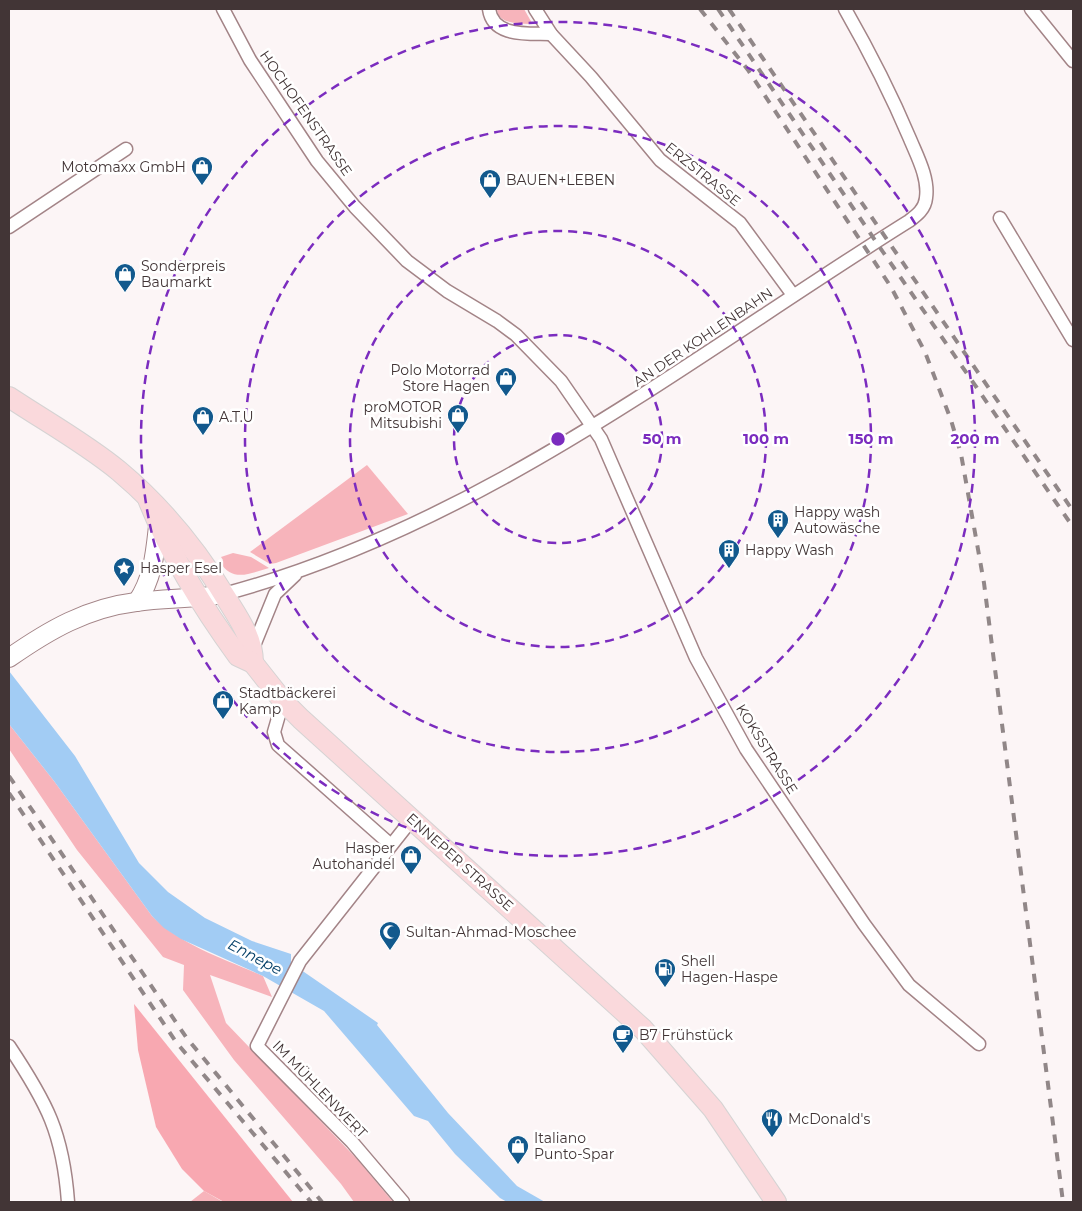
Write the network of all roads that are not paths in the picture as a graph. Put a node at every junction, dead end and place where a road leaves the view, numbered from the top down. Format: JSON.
{"nodes":[{"id":1,"x":223,"y":9,"type":"edge"},
{"id":2,"x":489,"y":9,"type":"edge"},
{"id":3,"x":535,"y":9,"type":"edge"},
{"id":4,"x":845,"y":9,"type":"edge"},
{"id":5,"x":1031,"y":9,"type":"edge"},
{"id":6,"x":551,"y":34,"type":"junction"},
{"id":7,"x":1073,"y":61,"type":"edge"},
{"id":8,"x":126,"y":149,"type":"dead end"},
{"id":9,"x":1000,"y":218,"type":"dead end"},
{"id":10,"x":9,"y":227,"type":"edge"},
{"id":11,"x":792,"y":295,"type":"junction"},
{"id":12,"x":1073,"y":340,"type":"edge"},
{"id":13,"x":9,"y":397,"type":"edge"},
{"id":14,"x":593,"y":427,"type":"junction"},
{"id":15,"x":148,"y":499,"type":"junction"},
{"id":16,"x":158,"y":526,"type":"junction"},
{"id":17,"x":297,"y":573,"type":"junction"},
{"id":18,"x":224,"y":594,"type":"junction"},
{"id":19,"x":200,"y":598,"type":"junction"},
{"id":20,"x":137,"y":602,"type":"junction"},
{"id":21,"x":253,"y":655,"type":"junction"},
{"id":22,"x":9,"y":658,"type":"edge"},
{"id":23,"x":283,"y":701,"type":"junction"},
{"id":24,"x":412,"y":819,"type":"junction"},
{"id":25,"x":391,"y":845,"type":"junction"},
{"id":26,"x":979,"y":1044,"type":"dead end"},
{"id":27,"x":9,"y":1046,"type":"edge"},
{"id":28,"x":68,"y":1202,"type":"edge"},
{"id":29,"x":404,"y":1202,"type":"edge"},
{"id":30,"x":776,"y":1202,"type":"edge"}],
"edges":[{"from":1,"to":14,"type":"street","name":"HOCHOFENSTRASSE"},
{"from":2,"to":6,"type":"street"},
{"from":3,"to":6,"type":"street","name":"ERZSTRASSE"},
{"from":4,"to":11,"type":"street","name":"AN DER KOHLENBAHN"},
{"from":5,"to":7,"type":"street"},
{"from":6,"to":11,"type":"street","name":"ERZSTRASSE"},
{"from":8,"to":10,"type":"street"},
{"from":9,"to":12,"type":"street"},
{"from":11,"to":14,"type":"street","name":"AN DER KOHLENBAHN"},
{"from":13,"to":15,"type":"main road","name":"ENNEPER STRASSE"},
{"from":14,"to":17,"type":"street","name":"AN DER KOHLENBAHN"},
{"from":14,"to":26,"type":"street","name":"KOKSSTRASSE"},
{"from":15,"to":16,"type":"main road","name":"ENNEPER STRASSE"},
{"from":15,"to":18,"type":"main road","name":"ENNEPER STRASSE"},
{"from":16,"to":19,"type":"main road","name":"ENNEPER STRASSE"},
{"from":16,"to":20,"type":"main road"},
{"from":17,"to":18,"type":"street","name":"AN DER KOHLENBAHN"},
{"from":17,"to":21,"type":"street","name":"AN DER KOHLENBAHN"},
{"from":18,"to":19,"type":"main road"},
{"from":18,"to":21,"type":"main road","name":"ENNEPER STRASSE"},
{"from":19,"to":20,"type":"main road"},
{"from":19,"to":21,"type":"main road","name":"ENNEPER STRASSE"},
{"from":20,"to":22,"type":"main road"},
{"from":21,"to":23,"type":"main road","name":"ENNEPER STRASSE"},
{"from":23,"to":24,"type":"main road","name":"ENNEPER STRASSE"},
{"from":23,"to":25,"type":"street"},
{"from":24,"to":25,"type":"street","name":"IM MÜHLENWERT"},
{"from":24,"to":30,"type":"main road","name":"ENNEPER STRASSE"},
{"from":25,"to":29,"type":"street","name":"IM MÜHLENWERT"},
{"from":27,"to":28,"type":"street"}]}
